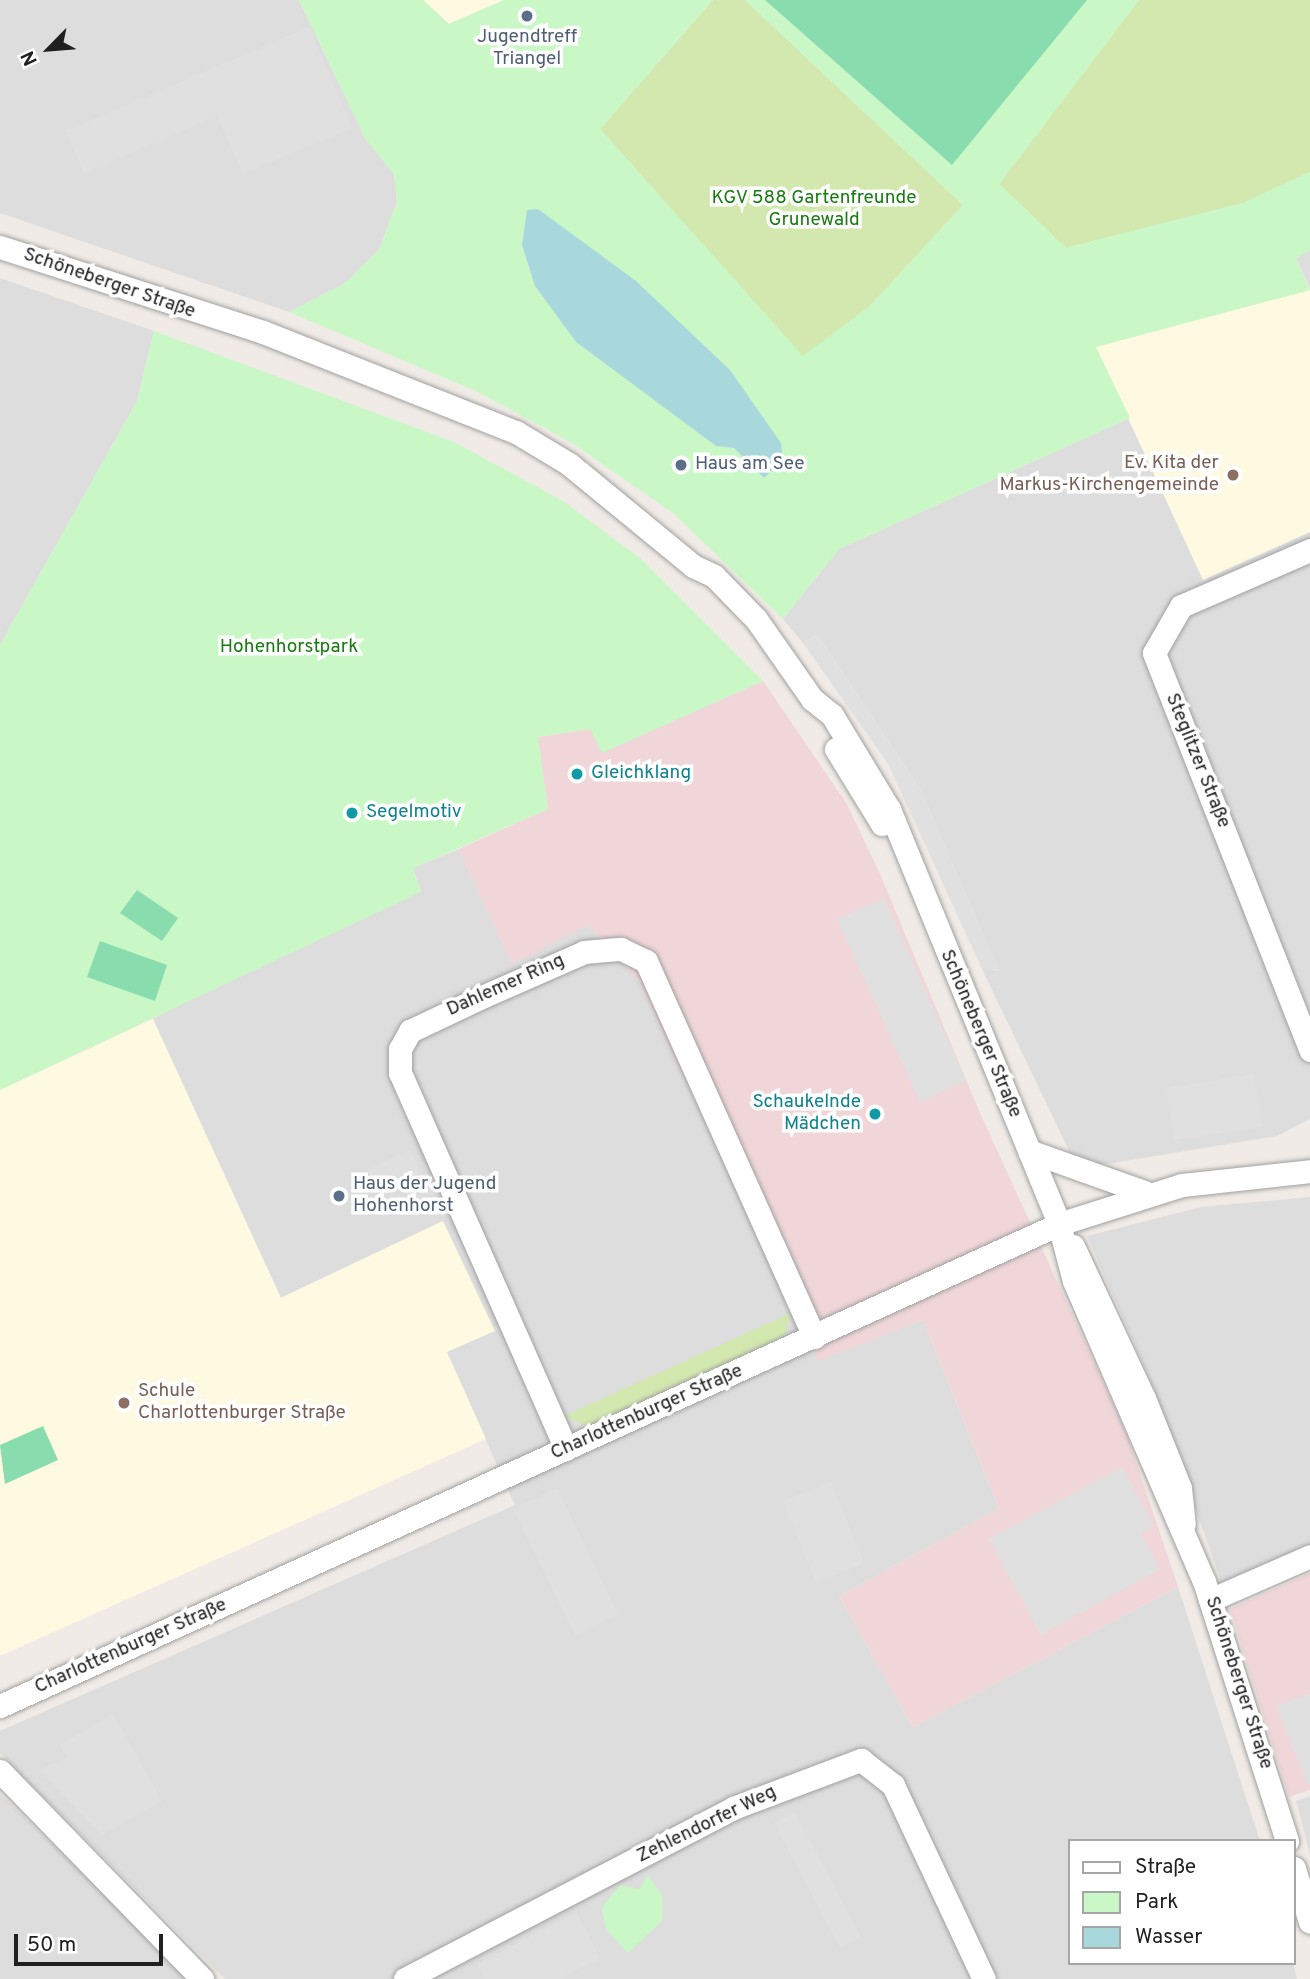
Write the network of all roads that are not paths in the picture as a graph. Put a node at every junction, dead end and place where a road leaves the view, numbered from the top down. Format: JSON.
{"nodes":[{"id":1,"x":0,"y":247,"type":"edge"},
{"id":2,"x":1310,"y":550,"type":"edge"},
{"id":3,"x":1308,"y":1037,"type":"edge"},
{"id":4,"x":1029,"y":1152,"type":"junction"},
{"id":5,"x":1310,"y":1171,"type":"edge"},
{"id":6,"x":1147,"y":1193,"type":"junction"},
{"id":7,"x":1059,"y":1224,"type":"junction"},
{"id":8,"x":814,"y":1337,"type":"junction"},
{"id":9,"x":566,"y":1449,"type":"junction"},
{"id":10,"x":1310,"y":1556,"type":"edge"},
{"id":11,"x":1210,"y":1600,"type":"junction"},
{"id":12,"x":0,"y":1706,"type":"edge"},
{"id":13,"x":0,"y":1771,"type":"edge"},
{"id":14,"x":1286,"y":1839,"type":"edge"},
{"id":15,"x":1296,"y":1875,"type":"edge"},
{"id":16,"x":1310,"y":1922,"type":"edge"},
{"id":17,"x":202,"y":1979,"type":"edge"},
{"id":18,"x":405,"y":1979,"type":"edge"},
{"id":19,"x":984,"y":1979,"type":"edge"}],
"edges":[{"from":1,"to":4,"type":"street","name":"Schöneberger Straße"},
{"from":2,"to":3,"type":"street","name":"Steglitzer Straße"},
{"from":4,"to":6,"type":"street"},
{"from":4,"to":7,"type":"street","name":"Schöneberger Straße"},
{"from":5,"to":6,"type":"street","name":"Charlottenburger Straße"},
{"from":6,"to":7,"type":"street","name":"Charlottenburger Straße"},
{"from":7,"to":8,"type":"street","name":"Charlottenburger Straße"},
{"from":7,"to":11,"type":"street","name":"Schöneberger Straße"},
{"from":8,"to":9,"type":"street","name":"Charlottenburger Straße"},
{"from":8,"to":9,"type":"street","name":"Dahlemer Ring"},
{"from":9,"to":12,"type":"street","name":"Charlottenburger Straße"},
{"from":10,"to":11,"type":"street"},
{"from":11,"to":14,"type":"street","name":"Schöneberger Straße"},
{"from":13,"to":17,"type":"street"},
{"from":15,"to":16,"type":"street"},
{"from":18,"to":19,"type":"street","name":"Zehlendorfer Weg"}]}
